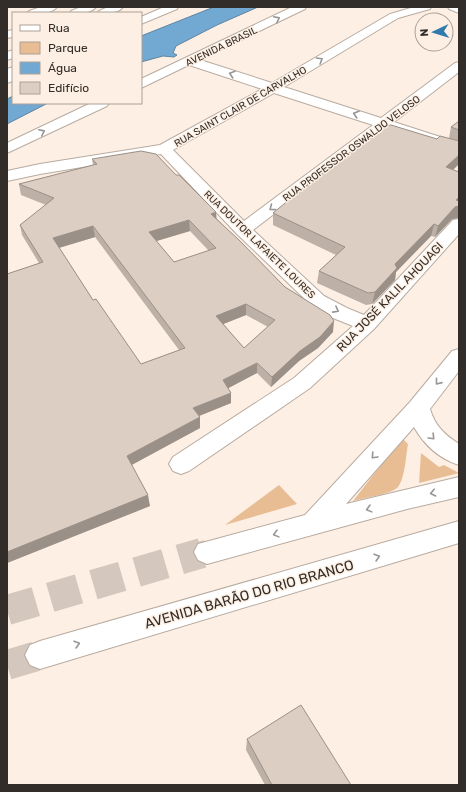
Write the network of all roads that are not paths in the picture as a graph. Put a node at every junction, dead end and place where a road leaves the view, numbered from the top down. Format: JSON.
{"nodes":[{"id":1,"x":52,"y":7,"type":"edge"},
{"id":2,"x":91,"y":7,"type":"edge"},
{"id":3,"x":118,"y":7,"type":"edge"},
{"id":4,"x":173,"y":7,"type":"edge"},
{"id":5,"x":301,"y":7,"type":"edge"},
{"id":6,"x":426,"y":7,"type":"edge"},
{"id":7,"x":453,"y":7,"type":"edge"},
{"id":8,"x":459,"y":10,"type":"edge"},
{"id":9,"x":36,"y":12,"type":"edge"},
{"id":10,"x":78,"y":12,"type":"edge"},
{"id":11,"x":106,"y":12,"type":"edge"},
{"id":12,"x":142,"y":21,"type":"edge"},
{"id":13,"x":190,"y":61,"type":"junction"},
{"id":14,"x":459,"y":66,"type":"edge"},
{"id":15,"x":142,"y":84,"type":"edge"},
{"id":16,"x":273,"y":88,"type":"junction"},
{"id":17,"x":100,"y":104,"type":"edge"},
{"id":18,"x":385,"y":124,"type":"junction"},
{"id":19,"x":459,"y":148,"type":"edge"},
{"id":20,"x":164,"y":149,"type":"junction"},
{"id":21,"x":7,"y":150,"type":"edge"},
{"id":22,"x":7,"y":165,"type":"edge"},
{"id":23,"x":40,"y":169,"type":"junction"},
{"id":24,"x":7,"y":176,"type":"edge"},
{"id":25,"x":459,"y":224,"type":"edge"},
{"id":26,"x":243,"y":230,"type":"junction"},
{"id":27,"x":367,"y":324,"type":"junction"},
{"id":28,"x":459,"y":356,"type":"edge"},
{"id":29,"x":418,"y":408,"type":"junction"},
{"id":30,"x":459,"y":456,"type":"edge"},
{"id":31,"x":181,"y":464,"type":"dead end"},
{"id":32,"x":459,"y":487,"type":"edge"},
{"id":33,"x":313,"y":524,"type":"junction"},
{"id":34,"x":459,"y":532,"type":"edge"},
{"id":35,"x":207,"y":552,"type":"tunnel mouth"},
{"id":36,"x":40,"y":655,"type":"tunnel mouth"}],
"edges":[{"from":1,"to":9,"type":"main road"},
{"from":2,"to":10,"type":"main road"},
{"from":3,"to":11,"type":"main road"},
{"from":4,"to":12,"type":"main road"},
{"from":13,"to":5,"type":"main road","name":"AVENIDA BRASIL","one_way":true},
{"from":16,"to":6,"type":"main road","name":"RUA SAINT CLAIR DE CARVALHO","one_way":true},
{"from":7,"to":8,"type":"main road"},
{"from":13,"to":15,"type":"main road","name":"AVENIDA BRASIL"},
{"from":16,"to":13,"type":"main road","one_way":true},
{"from":14,"to":18,"type":"main road","name":"RUA PROFESSOR OSWALDO VELOSO"},
{"from":18,"to":16,"type":"main road","one_way":true},
{"from":16,"to":20,"type":"main road","name":"RUA SAINT CLAIR DE CARVALHO"},
{"from":21,"to":17,"type":"main road","one_way":true},
{"from":18,"to":19,"type":"main road"},
{"from":18,"to":26,"type":"main road","name":"RUA PROFESSOR OSWALDO VELOSO","one_way":true},
{"from":20,"to":23,"type":"main road","name":"RUA SAINT CLAIR DE CARVALHO"},
{"from":20,"to":26,"type":"main road","name":"RUA DOUTOR LAFAIETE LOURES"},
{"from":22,"to":23,"type":"main road","name":"RUA SAINT CLAIR DE CARVALHO"},
{"from":23,"to":24,"type":"main road","name":"RUA SAINT CLAIR DE CARVALHO"},
{"from":25,"to":27,"type":"main road","name":"RUA JOSÉ KALIL AHOUAGI"},
{"from":26,"to":27,"type":"main road","name":"RUA DOUTOR LAFAIETE LOURES","one_way":true},
{"from":27,"to":31,"type":"main road","name":"RUA JOSÉ KALIL AHOUAGI"},
{"from":28,"to":29,"type":"main road","one_way":true},
{"from":29,"to":30,"type":"main road","one_way":true},
{"from":29,"to":33,"type":"main road","one_way":true},
{"from":32,"to":33,"type":"main road","one_way":true},
{"from":33,"to":35,"type":"main road","one_way":true},
{"from":36,"to":34,"type":"main road","name":"AVENIDA BARÃO DO RIO BRANCO","one_way":true}]}
